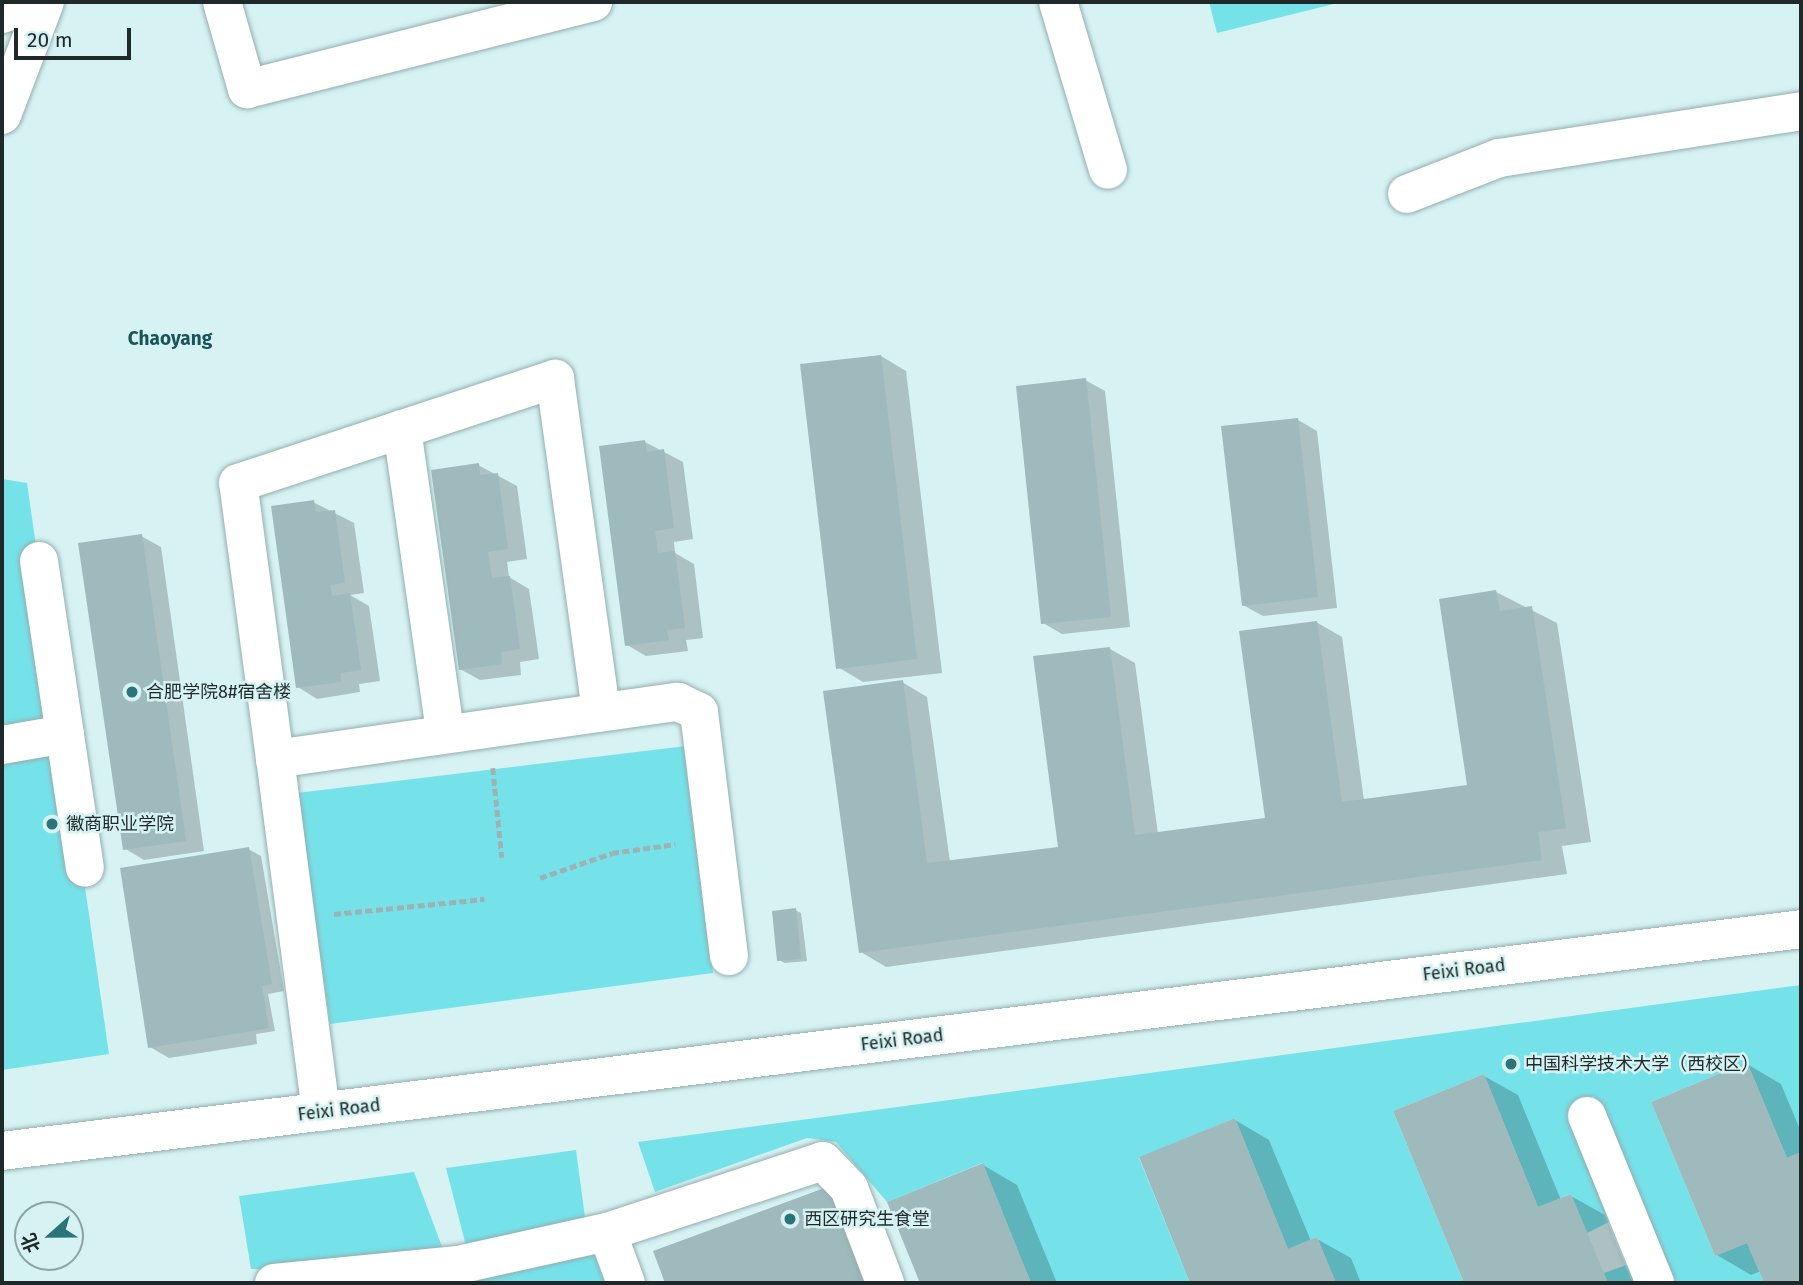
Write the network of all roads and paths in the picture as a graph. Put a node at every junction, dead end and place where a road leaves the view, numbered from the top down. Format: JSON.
{"nodes":[{"id":1,"x":36,"y":2,"type":"edge"},
{"id":2,"x":45,"y":2,"type":"edge"},
{"id":3,"x":222,"y":2,"type":"edge"},
{"id":4,"x":593,"y":2,"type":"edge"},
{"id":5,"x":1058,"y":2,"type":"edge"},
{"id":6,"x":2,"y":14,"type":"edge"},
{"id":7,"x":1801,"y":111,"type":"edge"},
{"id":8,"x":2,"y":115,"type":"edge"},
{"id":9,"x":1108,"y":170,"type":"dead end"},
{"id":10,"x":1407,"y":194,"type":"dead end"},
{"id":11,"x":402,"y":429,"type":"junction"},
{"id":12,"x":39,"y":561,"type":"dead end"},
{"id":13,"x":601,"y":710,"type":"junction"},
{"id":14,"x":489,"y":727,"type":"junction"},
{"id":15,"x":445,"y":733,"type":"junction"},
{"id":16,"x":65,"y":734,"type":"junction"},
{"id":17,"x":2,"y":745,"type":"edge"},
{"id":18,"x":275,"y":759,"type":"junction"},
{"id":19,"x":714,"y":836,"type":"junction"},
{"id":20,"x":502,"y":858,"type":"dead end"},
{"id":21,"x":85,"y":868,"type":"dead end"},
{"id":22,"x":540,"y":878,"type":"dead end"},
{"id":23,"x":484,"y":899,"type":"dead end"},
{"id":24,"x":297,"y":921,"type":"junction"},
{"id":25,"x":1801,"y":929,"type":"edge"},
{"id":26,"x":729,"y":956,"type":"dead end"},
{"id":27,"x":321,"y":1112,"type":"junction"},
{"id":28,"x":1587,"y":1115,"type":"dead end"},
{"id":29,"x":2,"y":1152,"type":"edge"},
{"id":30,"x":607,"y":1232,"type":"junction"},
{"id":31,"x":461,"y":1274,"type":"edge"},
{"id":32,"x":276,"y":1283,"type":"edge"},
{"id":33,"x":626,"y":1283,"type":"edge"},
{"id":34,"x":885,"y":1283,"type":"edge"},
{"id":35,"x":1655,"y":1283,"type":"edge"}],
"edges":[{"from":1,"to":6,"type":"main road"},
{"from":2,"to":8,"type":"main road"},
{"from":3,"to":4,"type":"main road"},
{"from":5,"to":9,"type":"main road"},
{"from":7,"to":10,"type":"main road"},
{"from":11,"to":13,"type":"main road"},
{"from":11,"to":15,"type":"main road"},
{"from":11,"to":18,"type":"main road"},
{"from":12,"to":16,"type":"main road"},
{"from":13,"to":14,"type":"main road"},
{"from":13,"to":19,"type":"main road"},
{"from":14,"to":15,"type":"main road"},
{"from":14,"to":20,"type":"path"},
{"from":15,"to":18,"type":"main road"},
{"from":16,"to":17,"type":"main road"},
{"from":16,"to":21,"type":"main road"},
{"from":18,"to":24,"type":"main road"},
{"from":19,"to":22,"type":"path"},
{"from":19,"to":26,"type":"main road"},
{"from":23,"to":24,"type":"path"},
{"from":24,"to":27,"type":"main road"},
{"from":25,"to":27,"type":"main road","name":"Feixi Road"},
{"from":27,"to":29,"type":"main road","name":"Feixi Road"},
{"from":28,"to":35,"type":"main road"},
{"from":30,"to":31,"type":"main road"},
{"from":30,"to":33,"type":"main road"},
{"from":30,"to":34,"type":"main road"},
{"from":31,"to":32,"type":"main road"}]}
